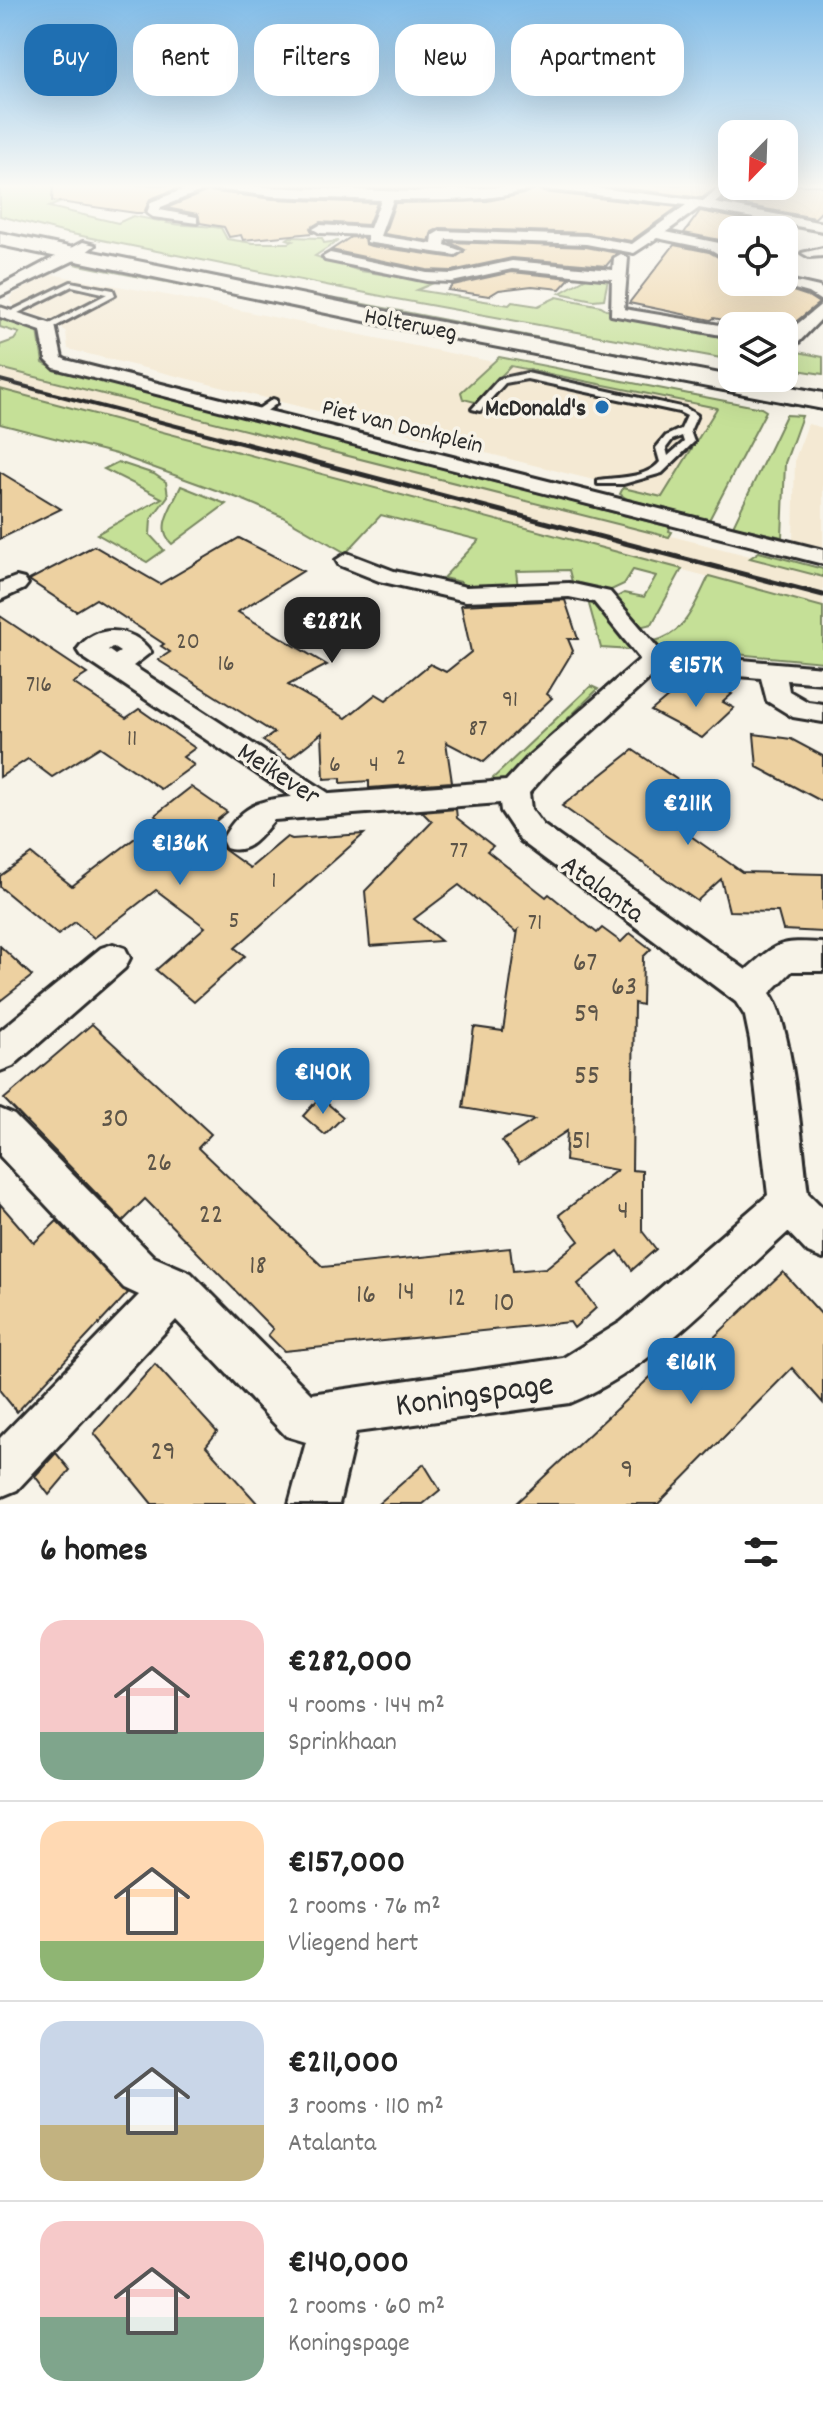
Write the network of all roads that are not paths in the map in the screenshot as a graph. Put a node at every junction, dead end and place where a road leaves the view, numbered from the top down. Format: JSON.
{"nodes":[{"id":1,"x":63,"y":255,"type":"edge"},
{"id":2,"x":66,"y":255,"type":"edge"},
{"id":3,"x":94,"y":255,"type":"edge"},
{"id":4,"x":97,"y":255,"type":"edge"},
{"id":5,"x":623,"y":255,"type":"edge"},
{"id":6,"x":330,"y":257,"type":"dead end"},
{"id":7,"x":619,"y":275,"type":"junction"},
{"id":8,"x":0,"y":282,"type":"edge"},
{"id":9,"x":798,"y":287,"type":"edge"},
{"id":10,"x":0,"y":292,"type":"edge"},
{"id":11,"x":823,"y":297,"type":"edge"},
{"id":12,"x":823,"y":308,"type":"edge"},
{"id":13,"x":4,"y":313,"type":"edge"},
{"id":14,"x":49,"y":328,"type":"junction"},
{"id":15,"x":718,"y":330,"type":"edge"},
{"id":16,"x":798,"y":334,"type":"edge"},
{"id":17,"x":718,"y":366,"type":"edge"},
{"id":18,"x":798,"y":381,"type":"edge"},
{"id":19,"x":823,"y":385,"type":"edge"},
{"id":20,"x":823,"y":401,"type":"edge"},
{"id":21,"x":273,"y":402,"type":"dead end"},
{"id":22,"x":477,"y":409,"type":"dead end"},
{"id":23,"x":257,"y":414,"type":"junction"},
{"id":24,"x":685,"y":431,"type":"junction"},
{"id":25,"x":664,"y":461,"type":"junction"},
{"id":26,"x":602,"y":482,"type":"dead end"},
{"id":27,"x":823,"y":557,"type":"edge"},
{"id":28,"x":347,"y":560,"type":"dead end"},
{"id":29,"x":654,"y":660,"type":"junction"},
{"id":30,"x":115,"y":666,"type":"dead end"},
{"id":31,"x":773,"y":670,"type":"junction"},
{"id":32,"x":823,"y":675,"type":"edge"},
{"id":33,"x":823,"y":713,"type":"edge"},
{"id":34,"x":514,"y":791,"type":"junction"},
{"id":35,"x":324,"y":805,"type":"junction"},
{"id":36,"x":237,"y":840,"type":"dead end"},
{"id":37,"x":823,"y":957,"type":"edge"},
{"id":38,"x":113,"y":958,"type":"dead end"},
{"id":39,"x":748,"y":991,"type":"junction"},
{"id":40,"x":0,"y":1054,"type":"edge"},
{"id":41,"x":0,"y":1128,"type":"edge"},
{"id":42,"x":789,"y":1203,"type":"junction"},
{"id":43,"x":823,"y":1238,"type":"edge"},
{"id":44,"x":176,"y":1288,"type":"junction"},
{"id":45,"x":337,"y":1411,"type":"junction"},
{"id":46,"x":0,"y":1473,"type":"edge"},
{"id":47,"x":314,"y":1504,"type":"edge"}],
"edges":[{"from":1,"to":8,"type":"street"},
{"from":2,"to":10,"type":"street"},
{"from":3,"to":20,"type":"main road","name":"Holterweg"},
{"from":4,"to":17,"type":"main road","name":"Holterweg"},
{"from":5,"to":7,"type":"street"},
{"from":6,"to":7,"type":"street"},
{"from":7,"to":15,"type":"street"},
{"from":9,"to":11,"type":"street"},
{"from":12,"to":16,"type":"street"},
{"from":13,"to":14,"type":"street"},
{"from":13,"to":14,"type":"lane"},
{"from":14,"to":23,"type":"street","name":"Piet van Donkplein"},
{"from":18,"to":19,"type":"main road"},
{"from":21,"to":23,"type":"lane"},
{"from":22,"to":24,"type":"lane"},
{"from":23,"to":27,"type":"street","name":"Piet van Donkplein"},
{"from":24,"to":25,"type":"lane"},
{"from":24,"to":25,"type":"lane"},
{"from":25,"to":26,"type":"lane"},
{"from":28,"to":29,"type":"street"},
{"from":29,"to":31,"type":"street"},
{"from":29,"to":34,"type":"street"},
{"from":30,"to":35,"type":"street","name":"Meikever"},
{"from":31,"to":32,"type":"street"},
{"from":31,"to":33,"type":"street"},
{"from":34,"to":35,"type":"street","name":"Meikever"},
{"from":34,"to":39,"type":"street","name":"Atalanta"},
{"from":35,"to":36,"type":"street"},
{"from":37,"to":39,"type":"street"},
{"from":38,"to":40,"type":"street"},
{"from":39,"to":42,"type":"street","name":"Atalanta"},
{"from":41,"to":44,"type":"street","name":"Koningspage"},
{"from":42,"to":43,"type":"street"},
{"from":42,"to":45,"type":"street","name":"Koningspage"},
{"from":44,"to":45,"type":"street","name":"Koningspage"},
{"from":44,"to":46,"type":"street"},
{"from":45,"to":47,"type":"street"}]}
